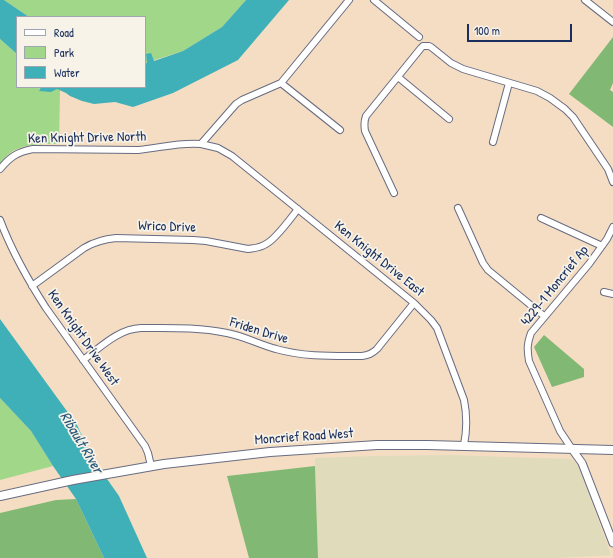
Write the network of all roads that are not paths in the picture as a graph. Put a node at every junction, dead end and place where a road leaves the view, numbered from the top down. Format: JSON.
{"nodes":[{"id":1,"x":349,"y":0,"type":"edge"},
{"id":2,"x":374,"y":0,"type":"edge"},
{"id":3,"x":585,"y":0,"type":"edge"},
{"id":4,"x":613,"y":22,"type":"edge"},
{"id":5,"x":419,"y":37,"type":"dead end"},
{"id":6,"x":398,"y":77,"type":"junction"},
{"id":7,"x":281,"y":82,"type":"junction"},
{"id":8,"x":509,"y":84,"type":"junction"},
{"id":9,"x":449,"y":119,"type":"dead end"},
{"id":10,"x":340,"y":130,"type":"dead end"},
{"id":11,"x":493,"y":142,"type":"dead end"},
{"id":12,"x":201,"y":144,"type":"junction"},
{"id":13,"x":0,"y":169,"type":"edge"},
{"id":14,"x":613,"y":182,"type":"edge"},
{"id":15,"x":394,"y":194,"type":"dead end"},
{"id":16,"x":458,"y":208,"type":"dead end"},
{"id":17,"x":298,"y":209,"type":"junction"},
{"id":18,"x":541,"y":218,"type":"dead end"},
{"id":19,"x":0,"y":220,"type":"edge"},
{"id":20,"x":613,"y":227,"type":"edge"},
{"id":21,"x":602,"y":246,"type":"junction"},
{"id":22,"x":32,"y":286,"type":"junction"},
{"id":23,"x":604,"y":292,"type":"dead end"},
{"id":24,"x":613,"y":294,"type":"edge"},
{"id":25,"x":414,"y":303,"type":"junction"},
{"id":26,"x":544,"y":316,"type":"junction"},
{"id":27,"x":83,"y":360,"type":"junction"},
{"id":28,"x":464,"y":445,"type":"junction"},
{"id":29,"x":572,"y":449,"type":"junction"},
{"id":30,"x":613,"y":450,"type":"edge"},
{"id":31,"x":151,"y":466,"type":"junction"},
{"id":32,"x":0,"y":496,"type":"edge"},
{"id":33,"x":613,"y":543,"type":"edge"}],
"edges":[{"from":1,"to":7,"type":"street"},
{"from":2,"to":5,"type":"street"},
{"from":3,"to":4,"type":"street"},
{"from":6,"to":8,"type":"street"},
{"from":6,"to":9,"type":"street"},
{"from":6,"to":15,"type":"street"},
{"from":7,"to":10,"type":"street"},
{"from":7,"to":12,"type":"street"},
{"from":8,"to":11,"type":"street"},
{"from":8,"to":14,"type":"street"},
{"from":12,"to":13,"type":"street","name":"Ken Knight Drive North"},
{"from":12,"to":17,"type":"street","name":"Ken Knight Drive East"},
{"from":16,"to":26,"type":"street"},
{"from":17,"to":22,"type":"street","name":"Wrico Drive"},
{"from":17,"to":25,"type":"street","name":"Ken Knight Drive East"},
{"from":18,"to":21,"type":"street"},
{"from":19,"to":22,"type":"street","name":"Ken Knight Drive West"},
{"from":20,"to":21,"type":"street","name":"4229-1 Moncrief Ap"},
{"from":21,"to":26,"type":"street","name":"4229-1 Moncrief Ap"},
{"from":22,"to":27,"type":"street","name":"Ken Knight Drive West"},
{"from":23,"to":24,"type":"street"},
{"from":25,"to":27,"type":"street","name":"Friden Drive"},
{"from":25,"to":28,"type":"street","name":"Ken Knight Drive East"},
{"from":26,"to":29,"type":"street","name":"4229-1 Moncrief Ap"},
{"from":27,"to":31,"type":"street","name":"Ken Knight Drive West"},
{"from":28,"to":29,"type":"main road","name":"Moncrief Road West"},
{"from":28,"to":31,"type":"main road","name":"Moncrief Road West"},
{"from":29,"to":30,"type":"main road","name":"Moncrief Road West"},
{"from":29,"to":33,"type":"street"},
{"from":31,"to":32,"type":"main road","name":"Moncrief Road West"}]}
